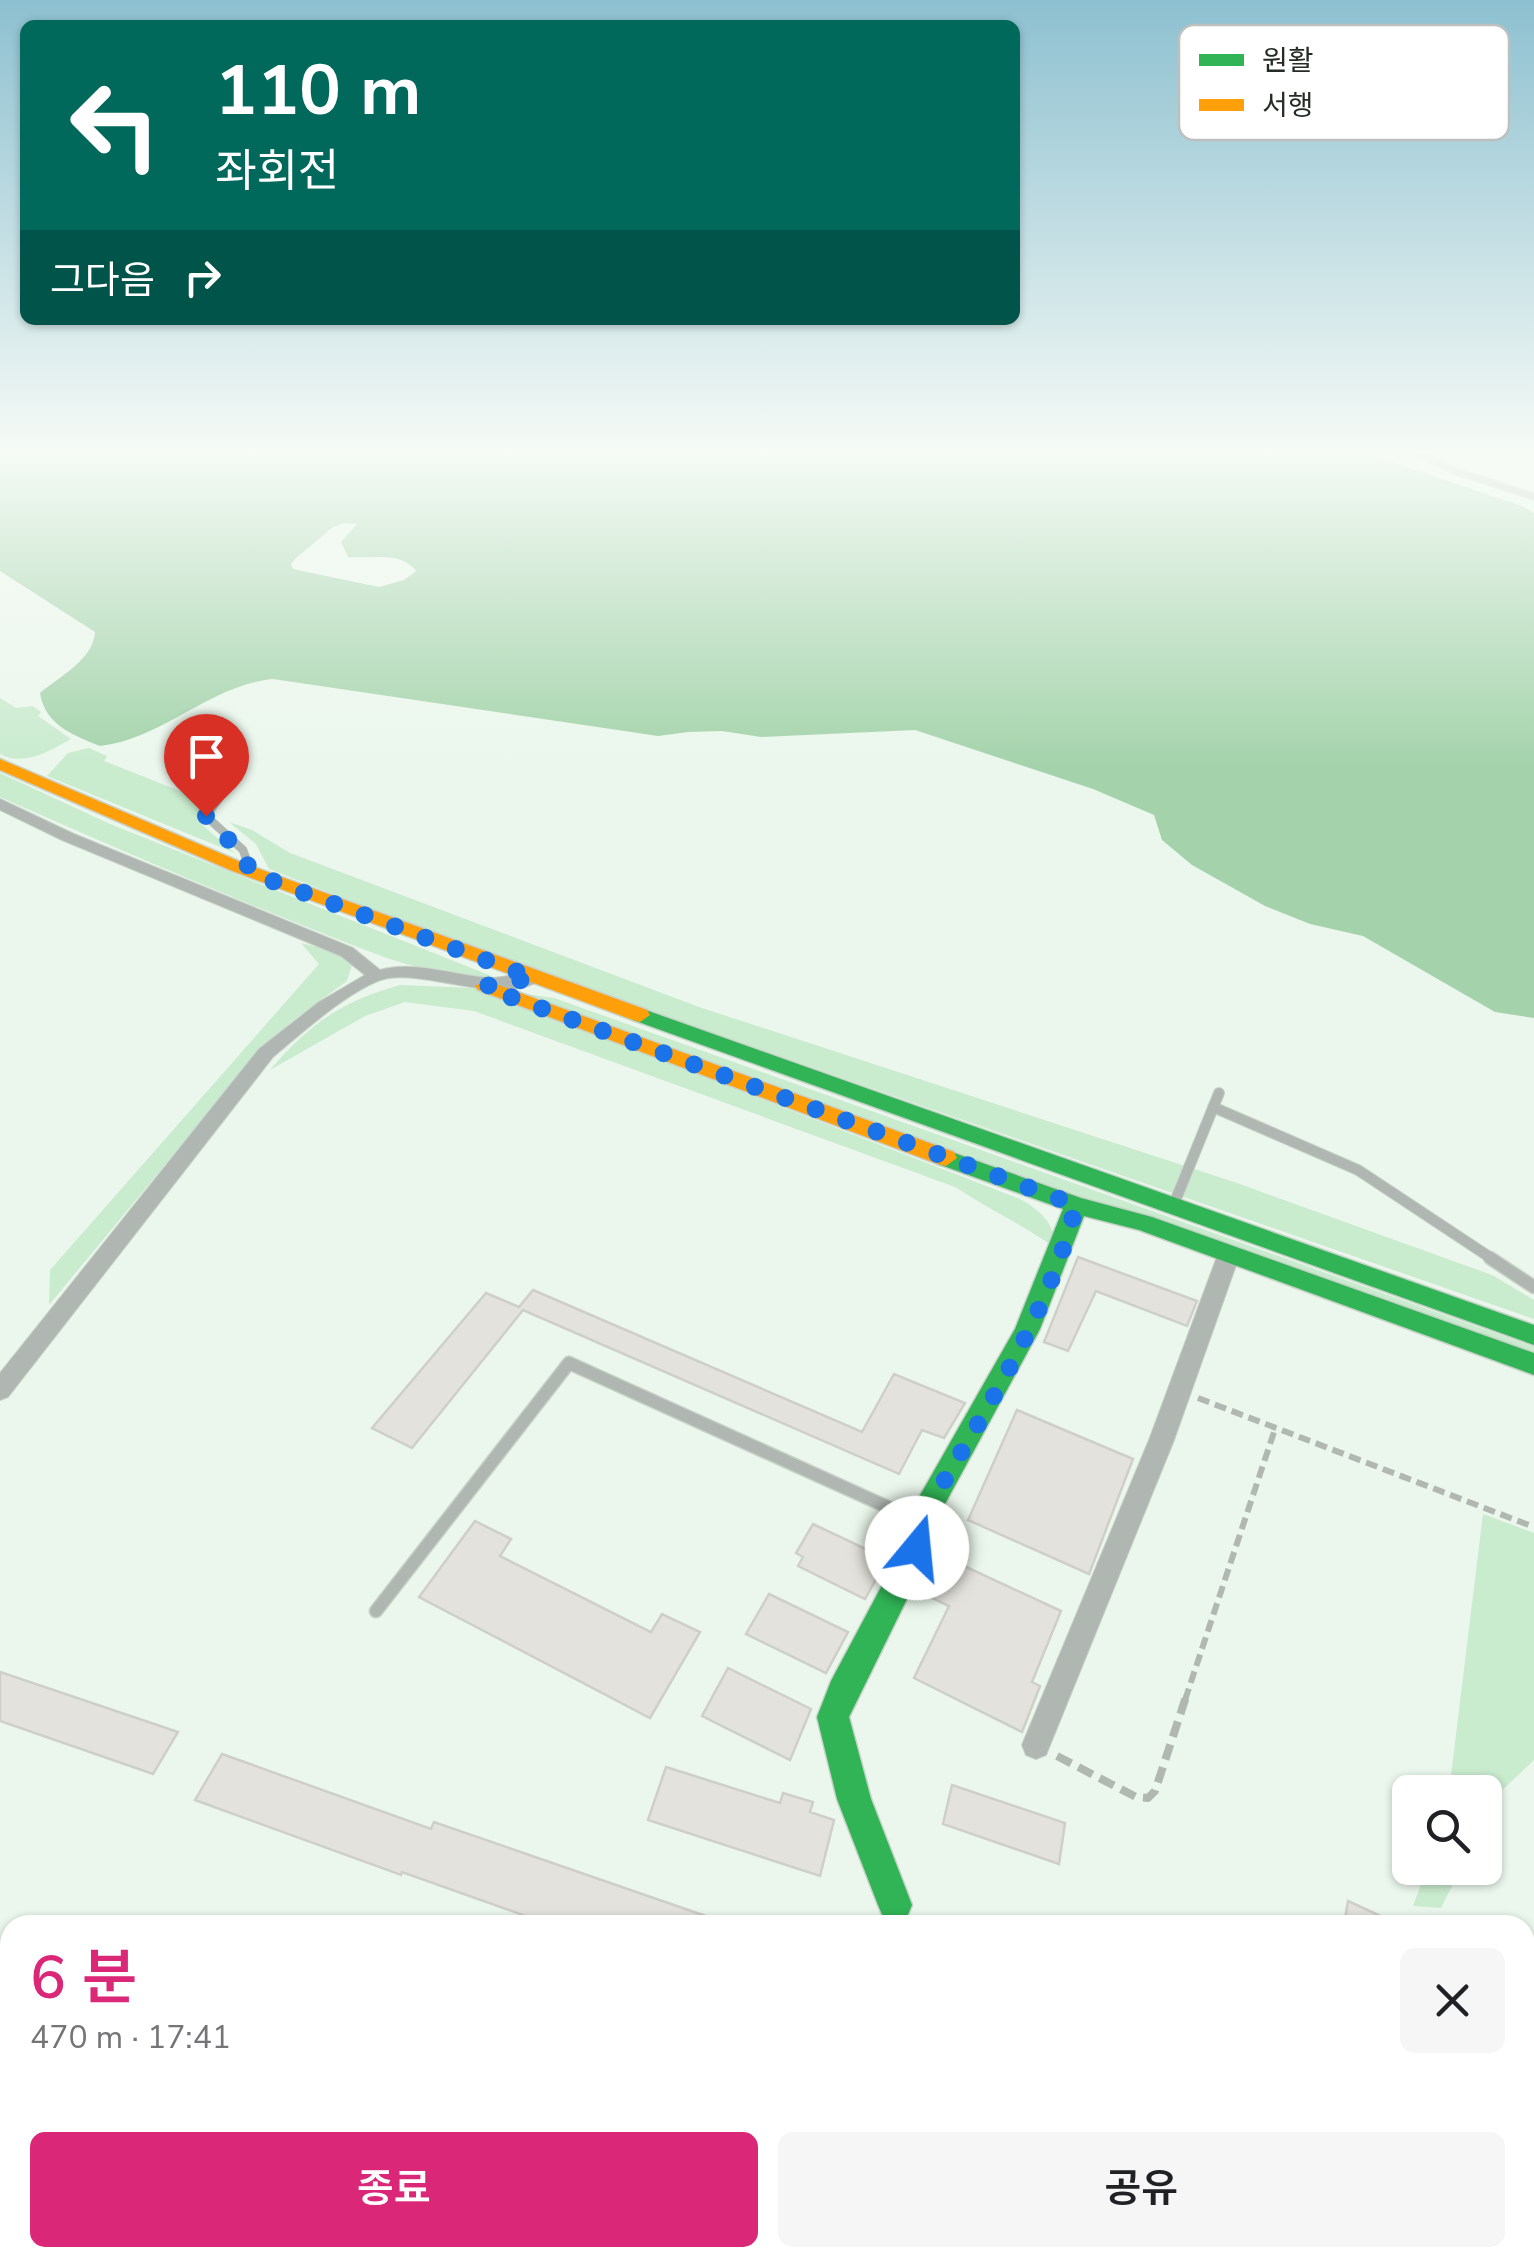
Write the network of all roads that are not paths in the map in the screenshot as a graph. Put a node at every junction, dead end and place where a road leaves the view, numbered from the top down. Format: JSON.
{"nodes":[{"id":1,"x":0,"y":764,"type":"edge"},
{"id":2,"x":236,"y":776,"type":"dead end"},
{"id":3,"x":0,"y":804,"type":"edge"},
{"id":4,"x":251,"y":873,"type":"junction"},
{"id":5,"x":376,"y":974,"type":"junction"},
{"id":6,"x":534,"y":978,"type":"junction"},
{"id":7,"x":485,"y":986,"type":"junction"},
{"id":8,"x":1218,"y":1094,"type":"dead end"},
{"id":9,"x":1214,"y":1107,"type":"junction"},
{"id":10,"x":1076,"y":1205,"type":"junction"},
{"id":11,"x":1174,"y":1205,"type":"junction"},
{"id":12,"x":1229,"y":1254,"type":"junction"},
{"id":13,"x":1534,"y":1288,"type":"edge"},
{"id":14,"x":1534,"y":1335,"type":"edge"},
{"id":15,"x":1534,"y":1364,"type":"edge"},
{"id":16,"x":0,"y":1390,"type":"edge"},
{"id":17,"x":920,"y":1522,"type":"junction"},
{"id":18,"x":376,"y":1611,"type":"dead end"},
{"id":19,"x":1036,"y":1746,"type":"road end"},
{"id":20,"x":895,"y":1904,"type":"dead end"}],
"edges":[{"from":1,"to":4,"type":"street"},
{"from":2,"to":4,"type":"lane"},
{"from":3,"to":5,"type":"street"},
{"from":4,"to":6,"type":"street"},
{"from":5,"to":7,"type":"street"},
{"from":5,"to":16,"type":"street"},
{"from":6,"to":7,"type":"street"},
{"from":6,"to":11,"type":"street"},
{"from":7,"to":10,"type":"street"},
{"from":8,"to":9,"type":"lane"},
{"from":9,"to":11,"type":"lane"},
{"from":9,"to":13,"type":"lane"},
{"from":10,"to":12,"type":"street"},
{"from":10,"to":17,"type":"street"},
{"from":11,"to":14,"type":"street"},
{"from":12,"to":15,"type":"street"},
{"from":12,"to":19,"type":"street"},
{"from":17,"to":18,"type":"lane"},
{"from":17,"to":20,"type":"street"}]}
